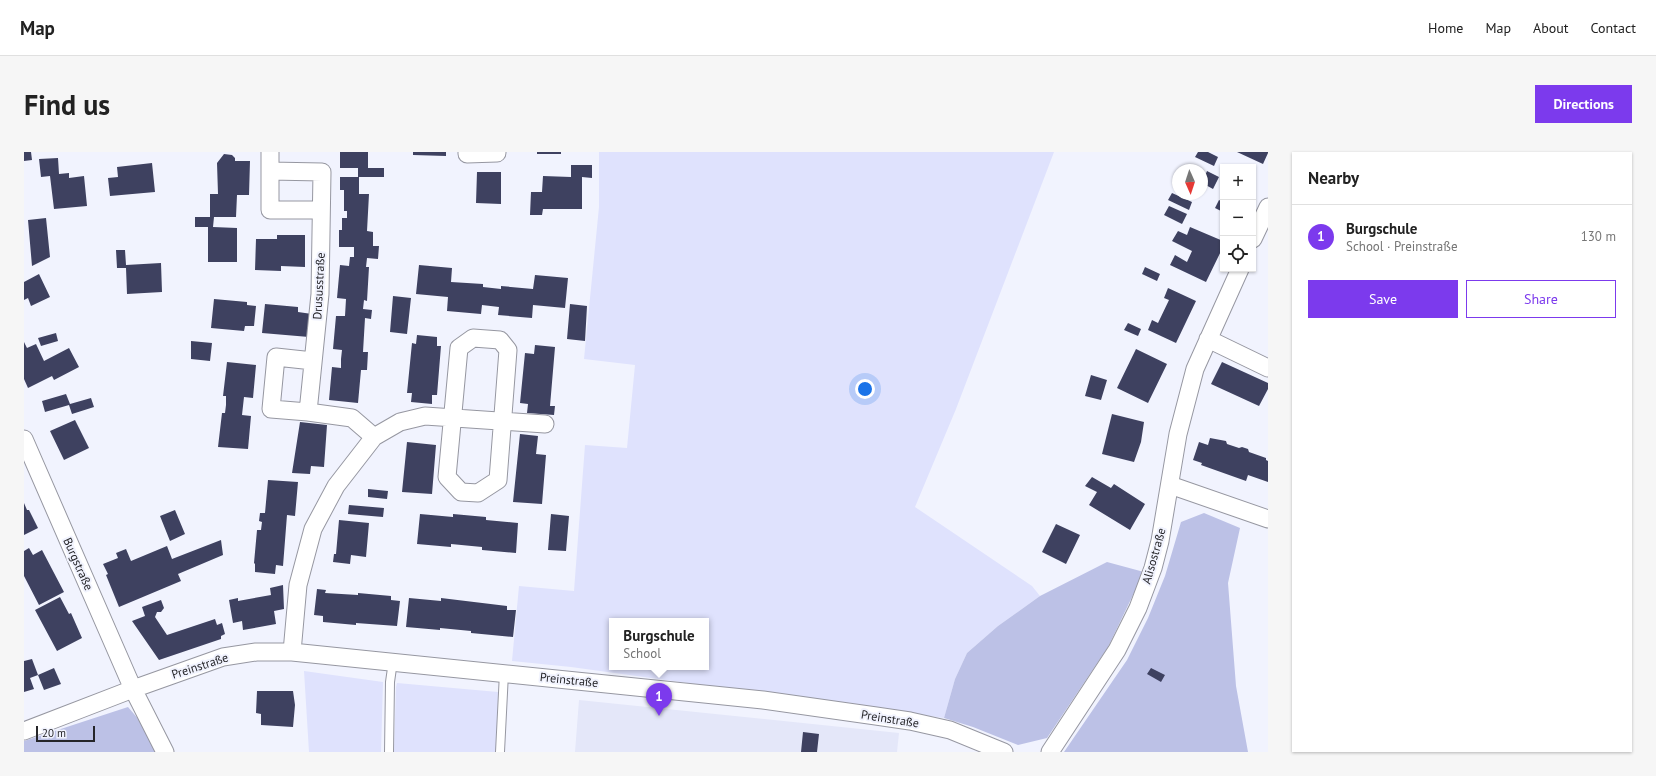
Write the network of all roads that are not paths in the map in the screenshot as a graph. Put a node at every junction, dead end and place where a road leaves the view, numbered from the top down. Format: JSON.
{"nodes":[{"id":1,"x":270,"y":152,"type":"edge"},
{"id":2,"x":467,"y":152,"type":"edge"},
{"id":3,"x":497,"y":152,"type":"edge"},
{"id":4,"x":270,"y":171,"type":"junction"},
{"id":5,"x":1268,"y":207,"type":"edge"},
{"id":6,"x":321,"y":210,"type":"junction"},
{"id":7,"x":1260,"y":232,"type":"edge"},
{"id":8,"x":1239,"y":272,"type":"edge"},
{"id":9,"x":1208,"y":339,"type":"junction"},
{"id":10,"x":313,"y":361,"type":"junction"},
{"id":11,"x":1268,"y":368,"type":"edge"},
{"id":12,"x":308,"y":412,"type":"junction"},
{"id":13,"x":452,"y":417,"type":"junction"},
{"id":14,"x":503,"y":420,"type":"junction"},
{"id":15,"x":545,"y":424,"type":"dead end"},
{"id":16,"x":374,"y":438,"type":"junction"},
{"id":17,"x":24,"y":439,"type":"edge"},
{"id":18,"x":1170,"y":485,"type":"junction"},
{"id":19,"x":1268,"y":519,"type":"edge"},
{"id":20,"x":292,"y":652,"type":"junction"},
{"id":21,"x":393,"y":661,"type":"junction"},
{"id":22,"x":504,"y":673,"type":"junction"},
{"id":23,"x":133,"y":689,"type":"junction"},
{"id":24,"x":24,"y":731,"type":"edge"},
{"id":25,"x":165,"y":752,"type":"edge"},
{"id":26,"x":389,"y":752,"type":"edge"},
{"id":27,"x":500,"y":752,"type":"edge"},
{"id":28,"x":1004,"y":752,"type":"edge"},
{"id":29,"x":1050,"y":752,"type":"edge"}],
"edges":[{"from":1,"to":4,"type":"street"},
{"from":2,"to":3,"type":"street"},
{"from":4,"to":6,"type":"street"},
{"from":4,"to":6,"type":"street","name":"Drususstraße"},
{"from":5,"to":7,"type":"street"},
{"from":6,"to":10,"type":"street","name":"Drususstraße"},
{"from":8,"to":9,"type":"street","name":"Alisostraße"},
{"from":9,"to":11,"type":"street"},
{"from":9,"to":18,"type":"street","name":"Alisostraße"},
{"from":10,"to":12,"type":"street","name":"Drususstraße"},
{"from":10,"to":12,"type":"street"},
{"from":12,"to":16,"type":"street"},
{"from":13,"to":14,"type":"street"},
{"from":13,"to":14,"type":"street"},
{"from":13,"to":14,"type":"street"},
{"from":13,"to":16,"type":"street"},
{"from":14,"to":15,"type":"street"},
{"from":16,"to":20,"type":"street"},
{"from":17,"to":23,"type":"street","name":"Burgstraße"},
{"from":18,"to":19,"type":"street"},
{"from":18,"to":29,"type":"street","name":"Alisostraße"},
{"from":20,"to":21,"type":"street","name":"Preinstraße"},
{"from":20,"to":23,"type":"street","name":"Preinstraße"},
{"from":21,"to":22,"type":"street","name":"Preinstraße"},
{"from":21,"to":26,"type":"lane"},
{"from":22,"to":27,"type":"lane"},
{"from":22,"to":28,"type":"street","name":"Preinstraße"},
{"from":23,"to":24,"type":"street","name":"Preinstraße"},
{"from":23,"to":25,"type":"street"}]}
